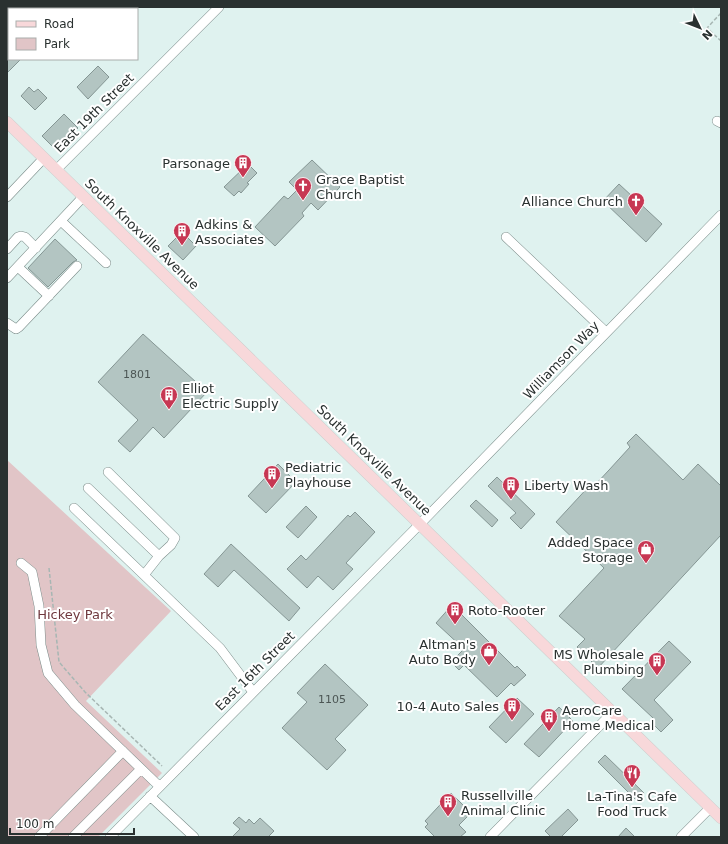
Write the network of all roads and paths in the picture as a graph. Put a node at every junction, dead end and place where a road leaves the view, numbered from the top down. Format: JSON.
{"nodes":[{"id":1,"x":219,"y":7,"type":"edge"},
{"id":2,"x":721,"y":13,"type":"edge"},
{"id":3,"x":721,"y":41,"type":"edge"},
{"id":4,"x":7,"y":122,"type":"edge"},
{"id":5,"x":44,"y":158,"type":"junction"},
{"id":6,"x":56,"y":170,"type":"junction"},
{"id":7,"x":7,"y":197,"type":"edge"},
{"id":8,"x":84,"y":197,"type":"junction"},
{"id":9,"x":721,"y":215,"type":"edge"},
{"id":10,"x":61,"y":221,"type":"junction"},
{"id":11,"x":506,"y":237,"type":"dead end"},
{"id":12,"x":36,"y":248,"type":"junction"},
{"id":13,"x":7,"y":249,"type":"edge"},
{"id":14,"x":106,"y":264,"type":"dead end"},
{"id":15,"x":78,"y":266,"type":"dead end"},
{"id":16,"x":18,"y":267,"type":"junction"},
{"id":17,"x":7,"y":278,"type":"edge"},
{"id":18,"x":49,"y":296,"type":"junction"},
{"id":19,"x":7,"y":323,"type":"edge"},
{"id":20,"x":606,"y":332,"type":"junction"},
{"id":21,"x":108,"y":472,"type":"dead end"},
{"id":22,"x":88,"y":488,"type":"dead end"},
{"id":23,"x":74,"y":508,"type":"dead end"},
{"id":24,"x":420,"y":524,"type":"junction"},
{"id":25,"x":159,"y":556,"type":"junction"},
{"id":26,"x":21,"y":563,"type":"dead end"},
{"id":27,"x":49,"y":568,"type":"dead end"},
{"id":28,"x":144,"y":574,"type":"junction"},
{"id":29,"x":253,"y":692,"type":"junction"},
{"id":30,"x":613,"y":712,"type":"junction"},
{"id":31,"x":123,"y":751,"type":"junction"},
{"id":32,"x":162,"y":766,"type":"dead end"},
{"id":33,"x":141,"y":768,"type":"junction"},
{"id":34,"x":159,"y":786,"type":"junction"},
{"id":35,"x":150,"y":796,"type":"junction"},
{"id":36,"x":710,"y":808,"type":"junction"},
{"id":37,"x":721,"y":818,"type":"edge"},
{"id":38,"x":39,"y":837,"type":"edge"},
{"id":39,"x":73,"y":837,"type":"edge"},
{"id":40,"x":110,"y":837,"type":"edge"},
{"id":41,"x":194,"y":837,"type":"edge"},
{"id":42,"x":490,"y":837,"type":"edge"},
{"id":43,"x":681,"y":837,"type":"edge"}],
"edges":[{"from":1,"to":6,"type":"street","name":"East 19th Street"},
{"from":2,"to":3,"type":"path"},
{"from":4,"to":5,"type":"main road","name":"South Knoxville Avenue"},
{"from":5,"to":6,"type":"main road","name":"South Knoxville Avenue"},
{"from":5,"to":7,"type":"street"},
{"from":6,"to":8,"type":"main road","name":"South Knoxville Avenue"},
{"from":8,"to":10,"type":"street"},
{"from":8,"to":24,"type":"main road","name":"South Knoxville Avenue"},
{"from":9,"to":20,"type":"street","name":"Williamson Way"},
{"from":10,"to":12,"type":"street"},
{"from":10,"to":14,"type":"street"},
{"from":11,"to":20,"type":"street"},
{"from":12,"to":13,"type":"street"},
{"from":12,"to":16,"type":"street"},
{"from":15,"to":18,"type":"street"},
{"from":16,"to":17,"type":"street"},
{"from":16,"to":18,"type":"street"},
{"from":18,"to":19,"type":"street"},
{"from":20,"to":24,"type":"street","name":"Williamson Way"},
{"from":21,"to":25,"type":"street"},
{"from":22,"to":25,"type":"street"},
{"from":23,"to":28,"type":"street"},
{"from":24,"to":29,"type":"street","name":"East 16th Street"},
{"from":24,"to":30,"type":"main road","name":"South Knoxville Avenue"},
{"from":25,"to":28,"type":"street"},
{"from":26,"to":31,"type":"street"},
{"from":27,"to":32,"type":"path"},
{"from":28,"to":29,"type":"street"},
{"from":29,"to":34,"type":"street","name":"East 16th Street"},
{"from":30,"to":36,"type":"main road","name":"South Knoxville Avenue"},
{"from":30,"to":42,"type":"street"},
{"from":31,"to":33,"type":"street"},
{"from":31,"to":38,"type":"street"},
{"from":33,"to":34,"type":"street"},
{"from":33,"to":39,"type":"street"},
{"from":34,"to":35,"type":"street","name":"East 16th Street"},
{"from":35,"to":40,"type":"street","name":"East 16th Street"},
{"from":35,"to":41,"type":"street"},
{"from":36,"to":37,"type":"main road","name":"South Knoxville Avenue"},
{"from":36,"to":43,"type":"street"}]}
